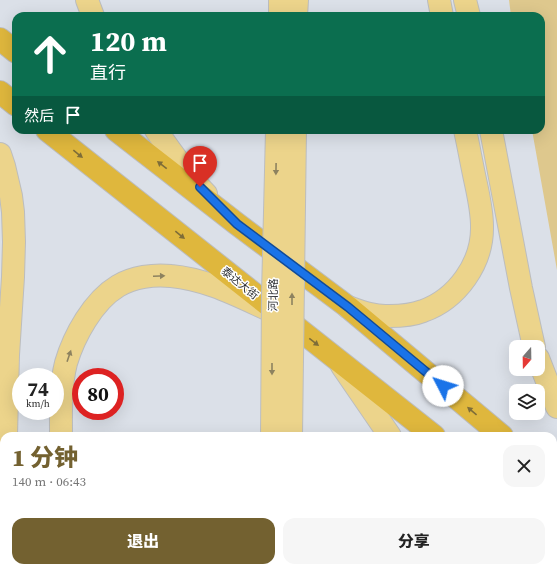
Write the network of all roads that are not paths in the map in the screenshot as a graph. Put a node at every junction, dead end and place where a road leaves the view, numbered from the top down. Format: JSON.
{"nodes":[{"id":1,"x":87,"y":0,"type":"edge"},
{"id":2,"x":439,"y":0,"type":"edge"},
{"id":3,"x":465,"y":0,"type":"edge"},
{"id":4,"x":92,"y":12,"type":"edge"},
{"id":5,"x":441,"y":12,"type":"edge"},
{"id":6,"x":468,"y":12,"type":"edge"},
{"id":7,"x":0,"y":39,"type":"edge"},
{"id":8,"x":12,"y":49,"type":"edge"},
{"id":9,"x":0,"y":92,"type":"edge"},
{"id":10,"x":12,"y":102,"type":"edge"},
{"id":11,"x":52,"y":134,"type":"edge"},
{"id":12,"x":121,"y":134,"type":"edge"},
{"id":13,"x":159,"y":134,"type":"edge"},
{"id":14,"x":277,"y":134,"type":"edge"},
{"id":15,"x":295,"y":134,"type":"edge"},
{"id":16,"x":466,"y":134,"type":"edge"},
{"id":17,"x":492,"y":134,"type":"edge"},
{"id":18,"x":0,"y":154,"type":"edge"},
{"id":19,"x":237,"y":224,"type":"junction"},
{"id":20,"x":348,"y":307,"type":"junction"},
{"id":21,"x":279,"y":315,"type":"junction"},
{"id":22,"x":532,"y":340,"type":"edge"},
{"id":23,"x":338,"y":360,"type":"junction"},
{"id":24,"x":545,"y":376,"type":"edge"},
{"id":25,"x":557,"y":407,"type":"edge"},
{"id":26,"x":6,"y":432,"type":"edge"},
{"id":27,"x":61,"y":432,"type":"edge"},
{"id":28,"x":272,"y":432,"type":"edge"},
{"id":29,"x":291,"y":432,"type":"edge"},
{"id":30,"x":387,"y":432,"type":"edge"},
{"id":31,"x":429,"y":432,"type":"edge"},
{"id":32,"x":497,"y":432,"type":"edge"}],
"edges":[{"from":1,"to":4,"type":"main road"},
{"from":2,"to":5,"type":"main road"},
{"from":3,"to":6,"type":"main road"},
{"from":7,"to":8,"type":"highway"},
{"from":9,"to":10,"type":"highway"},
{"from":11,"to":21,"type":"highway","name":"泰达大街","one_way":true},
{"from":19,"to":12,"type":"highway","one_way":true},
{"from":13,"to":19,"type":"main road"},
{"from":14,"to":28,"type":"main road","name":"河北路","one_way":true,"bridge":true},
{"from":29,"to":15,"type":"main road","name":"河北路","one_way":true,"bridge":true},
{"from":16,"to":20,"type":"main road"},
{"from":17,"to":22,"type":"main road"},
{"from":18,"to":26,"type":"main road"},
{"from":19,"to":20,"type":"highway"},
{"from":32,"to":20,"type":"highway","one_way":true},
{"from":21,"to":23,"type":"highway","name":"泰达大街","one_way":true},
{"from":27,"to":21,"type":"main road","one_way":true},
{"from":23,"to":30,"type":"main road"},
{"from":23,"to":31,"type":"highway","name":"泰达大街"},
{"from":24,"to":25,"type":"main road"}]}
